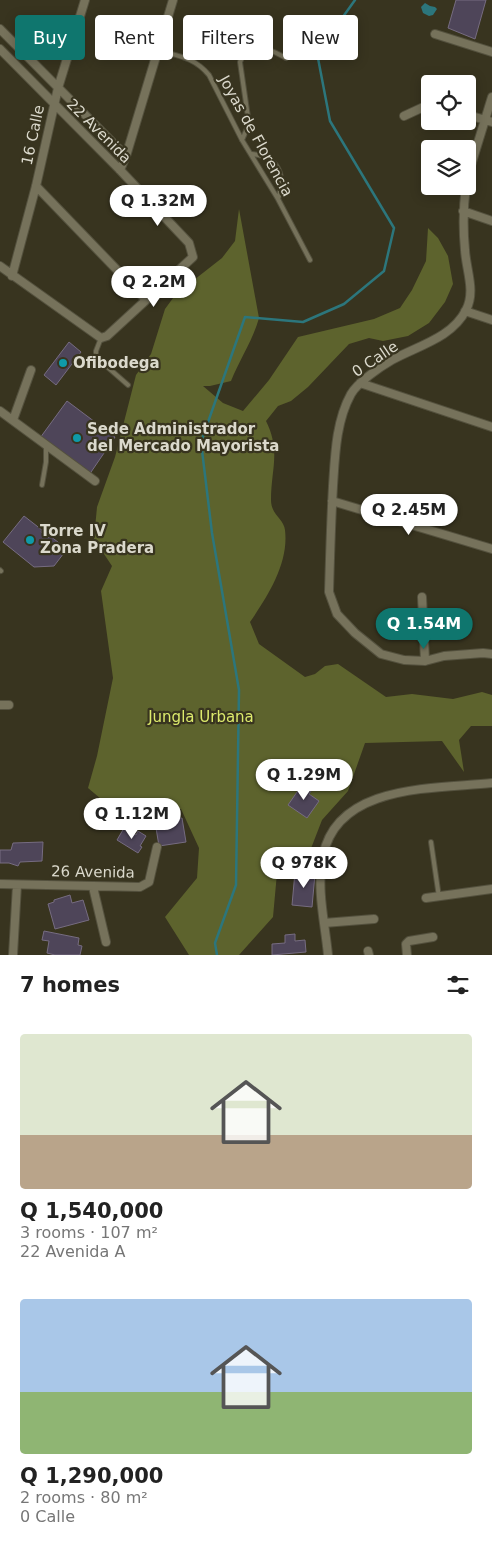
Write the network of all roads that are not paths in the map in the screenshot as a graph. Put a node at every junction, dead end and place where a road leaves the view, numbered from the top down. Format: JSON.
{"nodes":[{"id":1,"x":85,"y":0,"type":"edge"},
{"id":2,"x":173,"y":0,"type":"edge"},
{"id":3,"x":168,"y":15,"type":"edge"},
{"id":4,"x":0,"y":29,"type":"edge"},
{"id":5,"x":435,"y":34,"type":"dead end"},
{"id":6,"x":0,"y":49,"type":"edge"},
{"id":7,"x":492,"y":52,"type":"edge"},
{"id":8,"x":173,"y":54,"type":"edge"},
{"id":9,"x":283,"y":56,"type":"edge"},
{"id":10,"x":154,"y":60,"type":"edge"},
{"id":11,"x":58,"y":88,"type":"junction"},
{"id":12,"x":492,"y":98,"type":"edge"},
{"id":13,"x":54,"y":104,"type":"junction"},
{"id":14,"x":421,"y":108,"type":"edge"},
{"id":15,"x":404,"y":116,"type":"dead end"},
{"id":16,"x":476,"y":116,"type":"edge"},
{"id":17,"x":488,"y":120,"type":"edge"},
{"id":18,"x":242,"y":140,"type":"junction"},
{"id":19,"x":476,"y":153,"type":"edge"},
{"id":20,"x":252,"y":154,"type":"junction"},
{"id":21,"x":126,"y":156,"type":"junction"},
{"id":22,"x":120,"y":170,"type":"junction"},
{"id":23,"x":36,"y":186,"type":"junction"},
{"id":24,"x":465,"y":195,"type":"edge"},
{"id":25,"x":278,"y":199,"type":"junction"},
{"id":26,"x":463,"y":211,"type":"junction"},
{"id":27,"x":492,"y":220,"type":"edge"},
{"id":28,"x":310,"y":260,"type":"dead end"},
{"id":29,"x":0,"y":266,"type":"edge"},
{"id":30,"x":12,"y":276,"type":"junction"},
{"id":31,"x":146,"y":300,"type":"junction"},
{"id":32,"x":466,"y":311,"type":"junction"},
{"id":33,"x":492,"y":320,"type":"edge"},
{"id":34,"x":101,"y":338,"type":"junction"},
{"id":35,"x":31,"y":370,"type":"dead end"},
{"id":36,"x":360,"y":383,"type":"junction"},
{"id":37,"x":128,"y":385,"type":"dead end"},
{"id":38,"x":0,"y":411,"type":"edge"},
{"id":39,"x":13,"y":420,"type":"junction"},
{"id":40,"x":492,"y":427,"type":"edge"},
{"id":41,"x":46,"y":445,"type":"junction"},
{"id":42,"x":95,"y":481,"type":"dead end"},
{"id":43,"x":42,"y":486,"type":"dead end"},
{"id":44,"x":332,"y":501,"type":"junction"},
{"id":45,"x":492,"y":549,"type":"edge"},
{"id":46,"x":422,"y":596,"type":"dead end"},
{"id":47,"x":492,"y":654,"type":"edge"},
{"id":48,"x":425,"y":661,"type":"junction"},
{"id":49,"x":0,"y":705,"type":"edge"},
{"id":50,"x":9,"y":705,"type":"dead end"},
{"id":51,"x":492,"y":783,"type":"edge"},
{"id":52,"x":431,"y":842,"type":"dead end"},
{"id":53,"x":156,"y":847,"type":"dead end"},
{"id":54,"x":0,"y":884,"type":"edge"},
{"id":55,"x":17,"y":885,"type":"junction"},
{"id":56,"x":93,"y":887,"type":"junction"},
{"id":57,"x":492,"y":889,"type":"edge"},
{"id":58,"x":439,"y":896,"type":"junction"},
{"id":59,"x":426,"y":898,"type":"dead end"},
{"id":60,"x":374,"y":919,"type":"dead end"},
{"id":61,"x":324,"y":923,"type":"junction"},
{"id":62,"x":432,"y":937,"type":"dead end"},
{"id":63,"x":106,"y":942,"type":"dead end"},
{"id":64,"x":12,"y":955,"type":"edge"},
{"id":65,"x":328,"y":955,"type":"edge"},
{"id":66,"x":407,"y":955,"type":"edge"}],
"edges":[{"from":1,"to":11,"type":"street","name":"16 Calle"},
{"from":2,"to":3,"type":"street"},
{"from":4,"to":11,"type":"street","name":"22 Avenida"},
{"from":5,"to":7,"type":"street"},
{"from":6,"to":13,"type":"street","name":"22 Avenida"},
{"from":8,"to":18,"type":"lane","name":"Joyas de Florencia"},
{"from":9,"to":18,"type":"lane"},
{"from":10,"to":21,"type":"street"},
{"from":11,"to":13,"type":"street","name":"16 Calle"},
{"from":11,"to":21,"type":"street","name":"22 Avenida"},
{"from":12,"to":17,"type":"street"},
{"from":13,"to":22,"type":"street","name":"22 Avenida"},
{"from":13,"to":23,"type":"street","name":"16 Calle"},
{"from":14,"to":15,"type":"street"},
{"from":16,"to":17,"type":"street"},
{"from":17,"to":19,"type":"street"},
{"from":18,"to":20,"type":"lane","name":"Joyas de Florencia"},
{"from":20,"to":25,"type":"lane","name":"Joyas de Florencia"},
{"from":20,"to":25,"type":"lane"},
{"from":21,"to":22,"type":"street"},
{"from":22,"to":31,"type":"street","name":"22 Avenida"},
{"from":23,"to":30,"type":"street","name":"16 Calle"},
{"from":23,"to":31,"type":"street"},
{"from":24,"to":26,"type":"street"},
{"from":25,"to":28,"type":"lane","name":"Joyas de Florencia"},
{"from":26,"to":27,"type":"street"},
{"from":26,"to":32,"type":"street"},
{"from":29,"to":30,"type":"street"},
{"from":30,"to":34,"type":"street"},
{"from":31,"to":34,"type":"street"},
{"from":32,"to":33,"type":"street"},
{"from":32,"to":36,"type":"street","name":"0 Calle"},
{"from":34,"to":37,"type":"lane"},
{"from":35,"to":39,"type":"street"},
{"from":36,"to":40,"type":"street"},
{"from":36,"to":44,"type":"street","name":"0 Calle"},
{"from":38,"to":39,"type":"street"},
{"from":39,"to":41,"type":"street"},
{"from":41,"to":42,"type":"street"},
{"from":41,"to":43,"type":"lane"},
{"from":44,"to":45,"type":"street"},
{"from":44,"to":48,"type":"street","name":"0 Calle"},
{"from":46,"to":48,"type":"street"},
{"from":47,"to":48,"type":"street","name":"0 Calle"},
{"from":49,"to":50,"type":"street"},
{"from":51,"to":61,"type":"street"},
{"from":52,"to":58,"type":"lane"},
{"from":53,"to":56,"type":"street","name":"26 Avenida"},
{"from":54,"to":55,"type":"street","name":"26 Avenida"},
{"from":55,"to":56,"type":"street","name":"26 Avenida"},
{"from":55,"to":64,"type":"street"},
{"from":56,"to":63,"type":"street"},
{"from":57,"to":58,"type":"street"},
{"from":58,"to":59,"type":"street"},
{"from":60,"to":61,"type":"street"},
{"from":61,"to":65,"type":"street"},
{"from":62,"to":66,"type":"street"}]}
